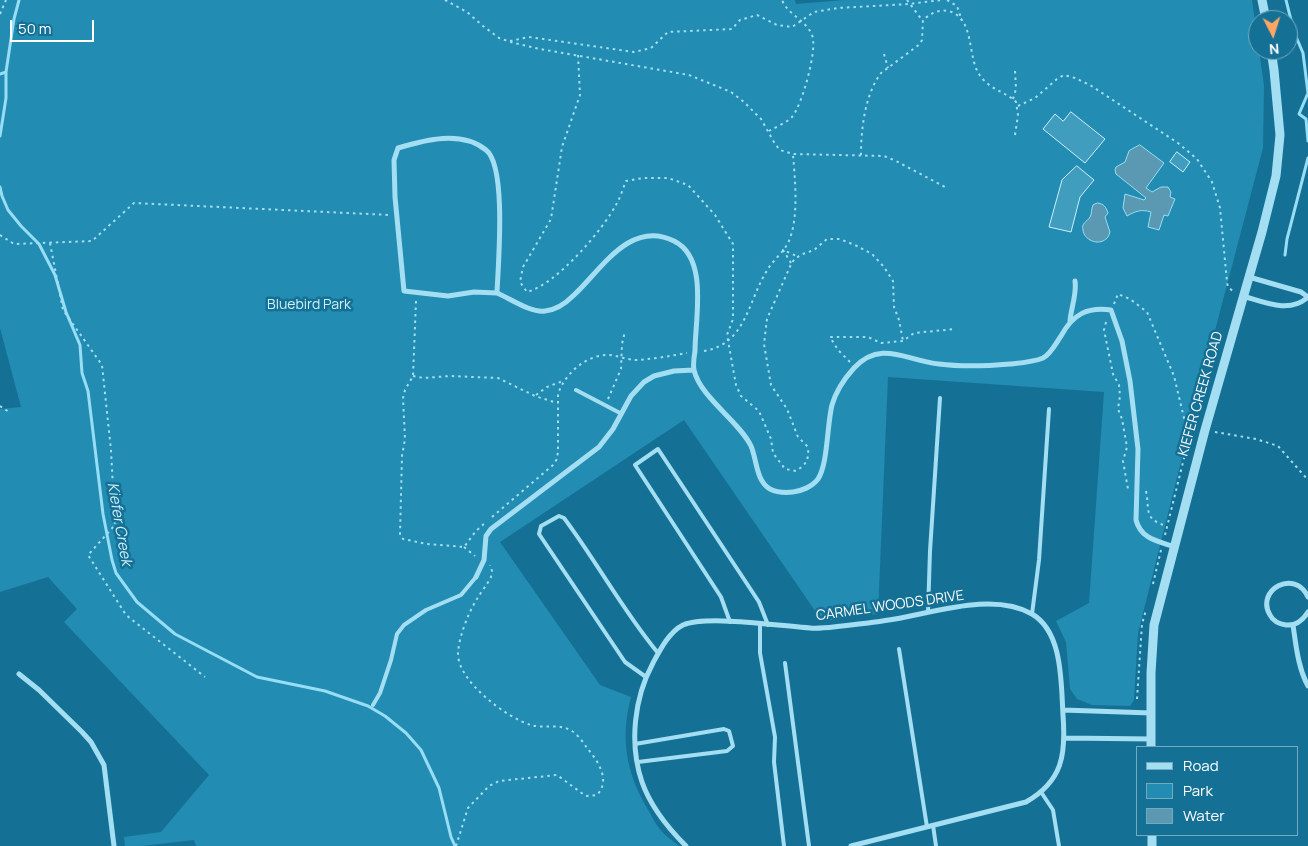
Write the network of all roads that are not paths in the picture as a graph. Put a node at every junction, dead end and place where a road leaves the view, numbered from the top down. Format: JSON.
{"nodes":[{"id":1,"x":1272,"y":60,"type":"edge"},
{"id":2,"x":1250,"y":277,"type":"junction"},
{"id":3,"x":1075,"y":280,"type":"dead end"},
{"id":4,"x":497,"y":293,"type":"junction"},
{"id":5,"x":1243,"y":296,"type":"junction"},
{"id":6,"x":1308,"y":297,"type":"edge"},
{"id":7,"x":1070,"y":322,"type":"junction"},
{"id":8,"x":694,"y":370,"type":"junction"},
{"id":9,"x":576,"y":390,"type":"dead end"},
{"id":10,"x":940,"y":398,"type":"dead end"},
{"id":11,"x":1049,"y":409,"type":"dead end"},
{"id":12,"x":620,"y":413,"type":"junction"},
{"id":13,"x":1175,"y":548,"type":"junction"},
{"id":14,"x":476,"y":577,"type":"joint"},
{"id":15,"x":1308,"y":597,"type":"edge"},
{"id":16,"x":928,"y":612,"type":"junction"},
{"id":17,"x":1308,"y":612,"type":"edge"},
{"id":18,"x":1032,"y":614,"type":"junction"},
{"id":19,"x":730,"y":622,"type":"junction"},
{"id":20,"x":760,"y":624,"type":"junction"},
{"id":21,"x":768,"y":625,"type":"junction"},
{"id":22,"x":1293,"y":625,"type":"junction"},
{"id":23,"x":899,"y":649,"type":"dead end"},
{"id":24,"x":658,"y":653,"type":"junction"},
{"id":25,"x":784,"y":663,"type":"dead end"},
{"id":26,"x":18,"y":674,"type":"dead end"},
{"id":27,"x":646,"y":678,"type":"junction"},
{"id":28,"x":1308,"y":686,"type":"edge"},
{"id":29,"x":373,"y":705,"type":"dead end"},
{"id":30,"x":1063,"y":710,"type":"junction"},
{"id":31,"x":1151,"y":713,"type":"junction"},
{"id":32,"x":1065,"y":738,"type":"junction"},
{"id":33,"x":1151,"y":743,"type":"edge"},
{"id":34,"x":636,"y":744,"type":"junction"},
{"id":35,"x":638,"y":762,"type":"junction"},
{"id":36,"x":1041,"y":792,"type":"junction"},
{"id":37,"x":933,"y":825,"type":"junction"},
{"id":38,"x":927,"y":827,"type":"junction"},
{"id":39,"x":114,"y":846,"type":"edge"},
{"id":40,"x":686,"y":846,"type":"edge"},
{"id":41,"x":784,"y":846,"type":"edge"},
{"id":42,"x":809,"y":846,"type":"edge"},
{"id":43,"x":851,"y":846,"type":"edge"},
{"id":44,"x":936,"y":846,"type":"edge"},
{"id":45,"x":1059,"y":846,"type":"edge"}],
"edges":[{"from":1,"to":2,"type":"street","name":"KIEFER CREEK ROAD"},
{"from":2,"to":5,"type":"street","name":"KIEFER CREEK ROAD"},
{"from":2,"to":6,"type":"street"},
{"from":3,"to":7,"type":"street"},
{"from":4,"to":4,"type":"street"},
{"from":4,"to":8,"type":"street"},
{"from":5,"to":6,"type":"street"},
{"from":5,"to":13,"type":"street","name":"KIEFER CREEK ROAD"},
{"from":7,"to":8,"type":"street"},
{"from":7,"to":13,"type":"street"},
{"from":8,"to":12,"type":"street"},
{"from":9,"to":12,"type":"lane"},
{"from":10,"to":16,"type":"lane"},
{"from":11,"to":18,"type":"lane"},
{"from":12,"to":14,"type":"street"},
{"from":13,"to":31,"type":"street","name":"KIEFER CREEK ROAD"},
{"from":14,"to":29,"type":"lane"},
{"from":15,"to":22,"type":"street"},
{"from":16,"to":18,"type":"street","name":"CARMEL WOODS DRIVE"},
{"from":16,"to":21,"type":"street","name":"CARMEL WOODS DRIVE"},
{"from":17,"to":22,"type":"street"},
{"from":18,"to":30,"type":"street","name":"CARMEL WOODS DRIVE"},
{"from":19,"to":20,"type":"street","name":"CARMEL WOODS DRIVE"},
{"from":19,"to":21,"type":"lane"},
{"from":19,"to":24,"type":"street","name":"CARMEL WOODS DRIVE"},
{"from":20,"to":21,"type":"street","name":"CARMEL WOODS DRIVE"},
{"from":20,"to":41,"type":"lane"},
{"from":22,"to":28,"type":"street"},
{"from":23,"to":38,"type":"lane"},
{"from":24,"to":27,"type":"street","name":"CARMEL WOODS DRIVE"},
{"from":24,"to":27,"type":"lane"},
{"from":25,"to":42,"type":"lane"},
{"from":26,"to":39,"type":"street"},
{"from":27,"to":34,"type":"street","name":"CARMEL WOODS DRIVE"},
{"from":30,"to":31,"type":"street"},
{"from":30,"to":32,"type":"street","name":"CARMEL WOODS DRIVE"},
{"from":31,"to":33,"type":"street","name":"KIEFER CREEK ROAD"},
{"from":32,"to":33,"type":"street"},
{"from":32,"to":36,"type":"street","name":"CARMEL WOODS DRIVE"},
{"from":34,"to":35,"type":"street","name":"CARMEL WOODS DRIVE"},
{"from":34,"to":35,"type":"lane"},
{"from":35,"to":40,"type":"street","name":"CARMEL WOODS DRIVE"},
{"from":36,"to":37,"type":"street","name":"CARMEL WOODS DRIVE"},
{"from":36,"to":45,"type":"lane"},
{"from":37,"to":38,"type":"street","name":"CARMEL WOODS DRIVE"},
{"from":37,"to":44,"type":"lane"},
{"from":38,"to":43,"type":"street","name":"CARMEL WOODS DRIVE"}]}
